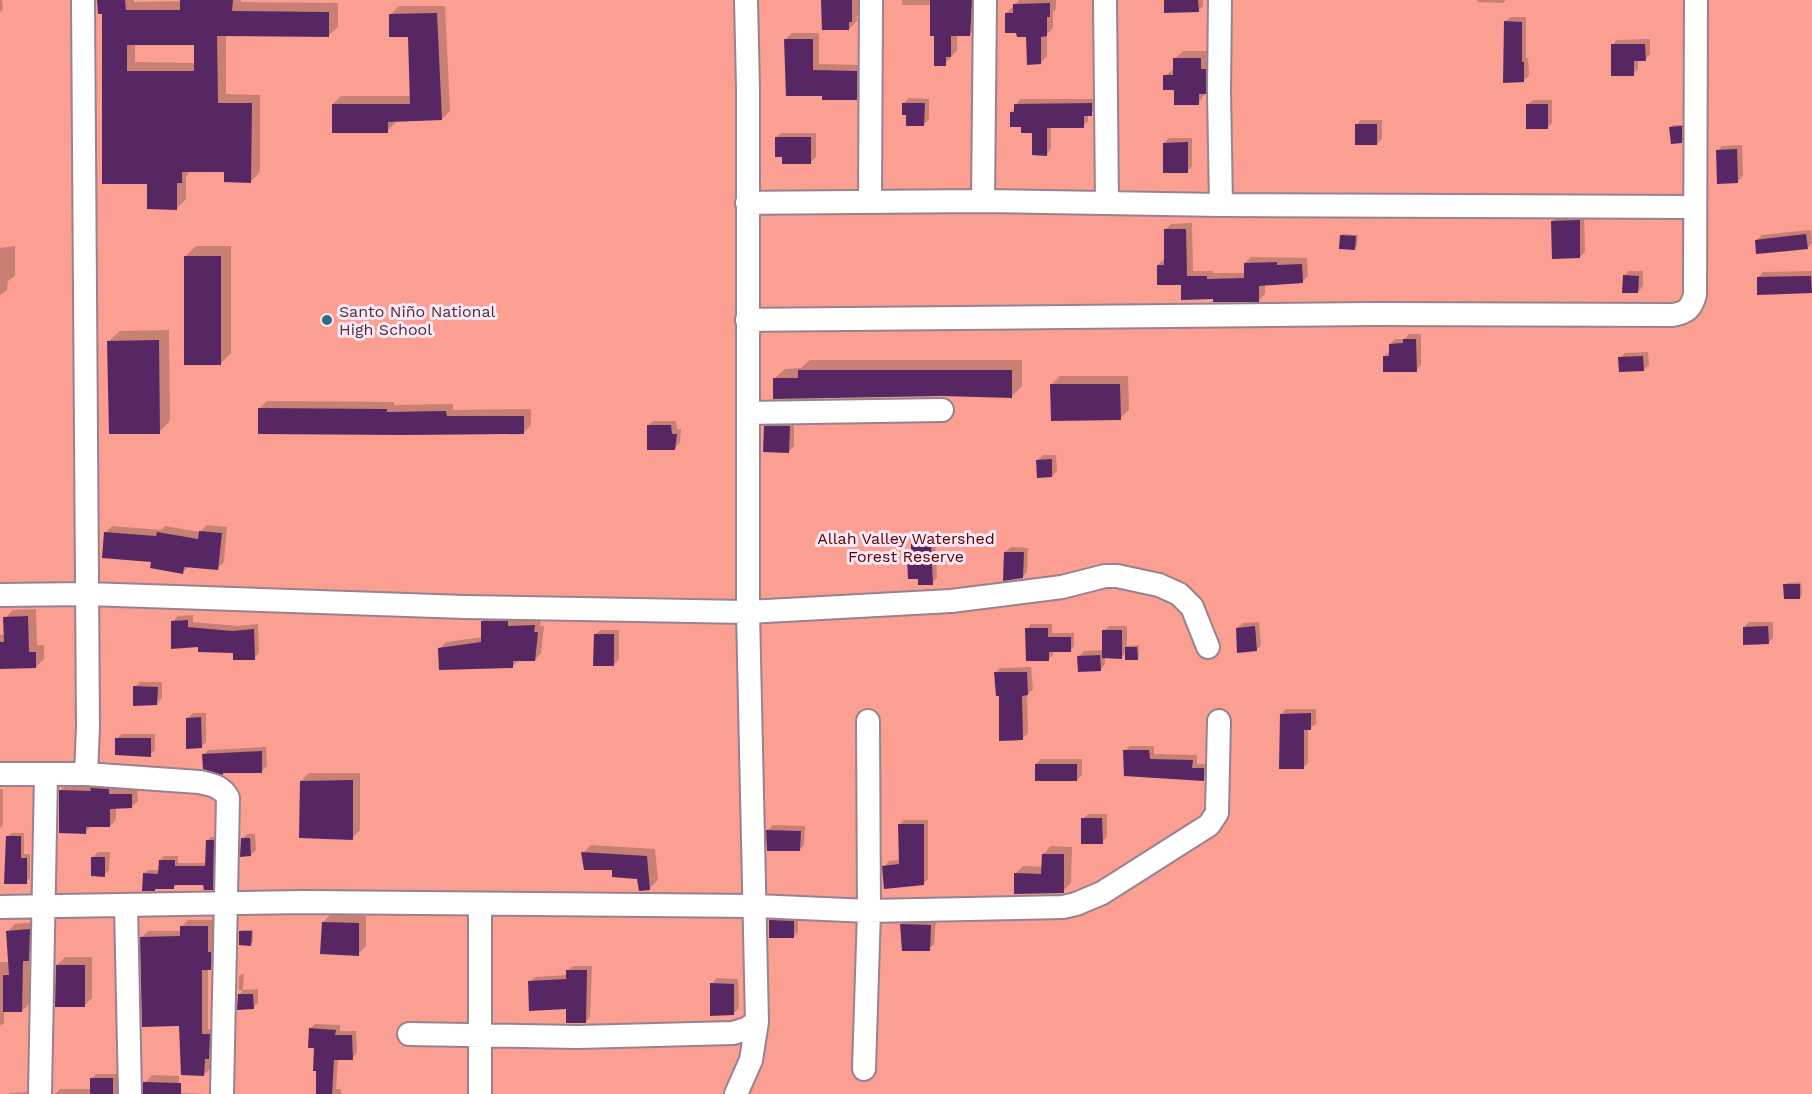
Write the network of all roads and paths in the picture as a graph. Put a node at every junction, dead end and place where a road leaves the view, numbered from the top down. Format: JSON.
{"nodes":[{"id":1,"x":83,"y":0,"type":"edge"},
{"id":2,"x":746,"y":0,"type":"edge"},
{"id":3,"x":871,"y":0,"type":"edge"},
{"id":4,"x":985,"y":0,"type":"edge"},
{"id":5,"x":1105,"y":0,"type":"edge"},
{"id":6,"x":1220,"y":0,"type":"edge"},
{"id":7,"x":1696,"y":0,"type":"edge"},
{"id":8,"x":870,"y":201,"type":"junction"},
{"id":9,"x":983,"y":201,"type":"junction"},
{"id":10,"x":747,"y":203,"type":"junction"},
{"id":11,"x":1107,"y":203,"type":"junction"},
{"id":12,"x":1221,"y":205,"type":"junction"},
{"id":13,"x":1694,"y":207,"type":"junction"},
{"id":14,"x":747,"y":320,"type":"junction"},
{"id":15,"x":942,"y":410,"type":"dead end"},
{"id":16,"x":748,"y":413,"type":"junction"},
{"id":17,"x":87,"y":594,"type":"junction"},
{"id":18,"x":0,"y":595,"type":"edge"},
{"id":19,"x":748,"y":612,"type":"junction"},
{"id":20,"x":1208,"y":647,"type":"dead end"},
{"id":21,"x":868,"y":721,"type":"dead end"},
{"id":22,"x":1219,"y":721,"type":"dead end"},
{"id":23,"x":0,"y":774,"type":"edge"},
{"id":24,"x":46,"y":774,"type":"junction"},
{"id":25,"x":86,"y":774,"type":"junction"},
{"id":26,"x":226,"y":903,"type":"junction"},
{"id":27,"x":480,"y":904,"type":"junction"},
{"id":28,"x":126,"y":905,"type":"junction"},
{"id":29,"x":42,"y":906,"type":"junction"},
{"id":30,"x":754,"y":906,"type":"junction"},
{"id":31,"x":0,"y":908,"type":"edge"},
{"id":32,"x":869,"y":911,"type":"junction"},
{"id":33,"x":757,"y":1022,"type":"junction"},
{"id":34,"x":409,"y":1034,"type":"dead end"},
{"id":35,"x":481,"y":1036,"type":"junction"},
{"id":36,"x":864,"y":1069,"type":"dead end"},
{"id":37,"x":40,"y":1094,"type":"edge"},
{"id":38,"x":130,"y":1094,"type":"edge"},
{"id":39,"x":222,"y":1094,"type":"edge"},
{"id":40,"x":480,"y":1094,"type":"edge"},
{"id":41,"x":736,"y":1094,"type":"edge"}],
"edges":[{"from":1,"to":17,"type":"street"},
{"from":2,"to":10,"type":"street"},
{"from":3,"to":8,"type":"street"},
{"from":4,"to":9,"type":"street"},
{"from":5,"to":11,"type":"street"},
{"from":6,"to":12,"type":"street"},
{"from":7,"to":13,"type":"street"},
{"from":8,"to":9,"type":"street"},
{"from":8,"to":10,"type":"street"},
{"from":9,"to":11,"type":"street"},
{"from":10,"to":14,"type":"street"},
{"from":11,"to":12,"type":"street"},
{"from":12,"to":13,"type":"street"},
{"from":13,"to":14,"type":"street"},
{"from":14,"to":16,"type":"street"},
{"from":15,"to":16,"type":"street"},
{"from":16,"to":19,"type":"street"},
{"from":17,"to":18,"type":"street"},
{"from":17,"to":19,"type":"street"},
{"from":17,"to":25,"type":"street"},
{"from":19,"to":20,"type":"street"},
{"from":19,"to":30,"type":"street"},
{"from":21,"to":32,"type":"street"},
{"from":22,"to":32,"type":"street"},
{"from":23,"to":24,"type":"street"},
{"from":24,"to":25,"type":"street"},
{"from":24,"to":29,"type":"street"},
{"from":25,"to":26,"type":"street"},
{"from":26,"to":27,"type":"street"},
{"from":26,"to":28,"type":"street"},
{"from":26,"to":39,"type":"street"},
{"from":27,"to":30,"type":"street"},
{"from":27,"to":35,"type":"street"},
{"from":28,"to":29,"type":"street"},
{"from":28,"to":38,"type":"street"},
{"from":29,"to":31,"type":"street"},
{"from":29,"to":37,"type":"street"},
{"from":30,"to":32,"type":"street"},
{"from":30,"to":33,"type":"street"},
{"from":32,"to":36,"type":"street"},
{"from":33,"to":35,"type":"street"},
{"from":33,"to":41,"type":"street"},
{"from":34,"to":35,"type":"street"},
{"from":35,"to":40,"type":"street"}]}
